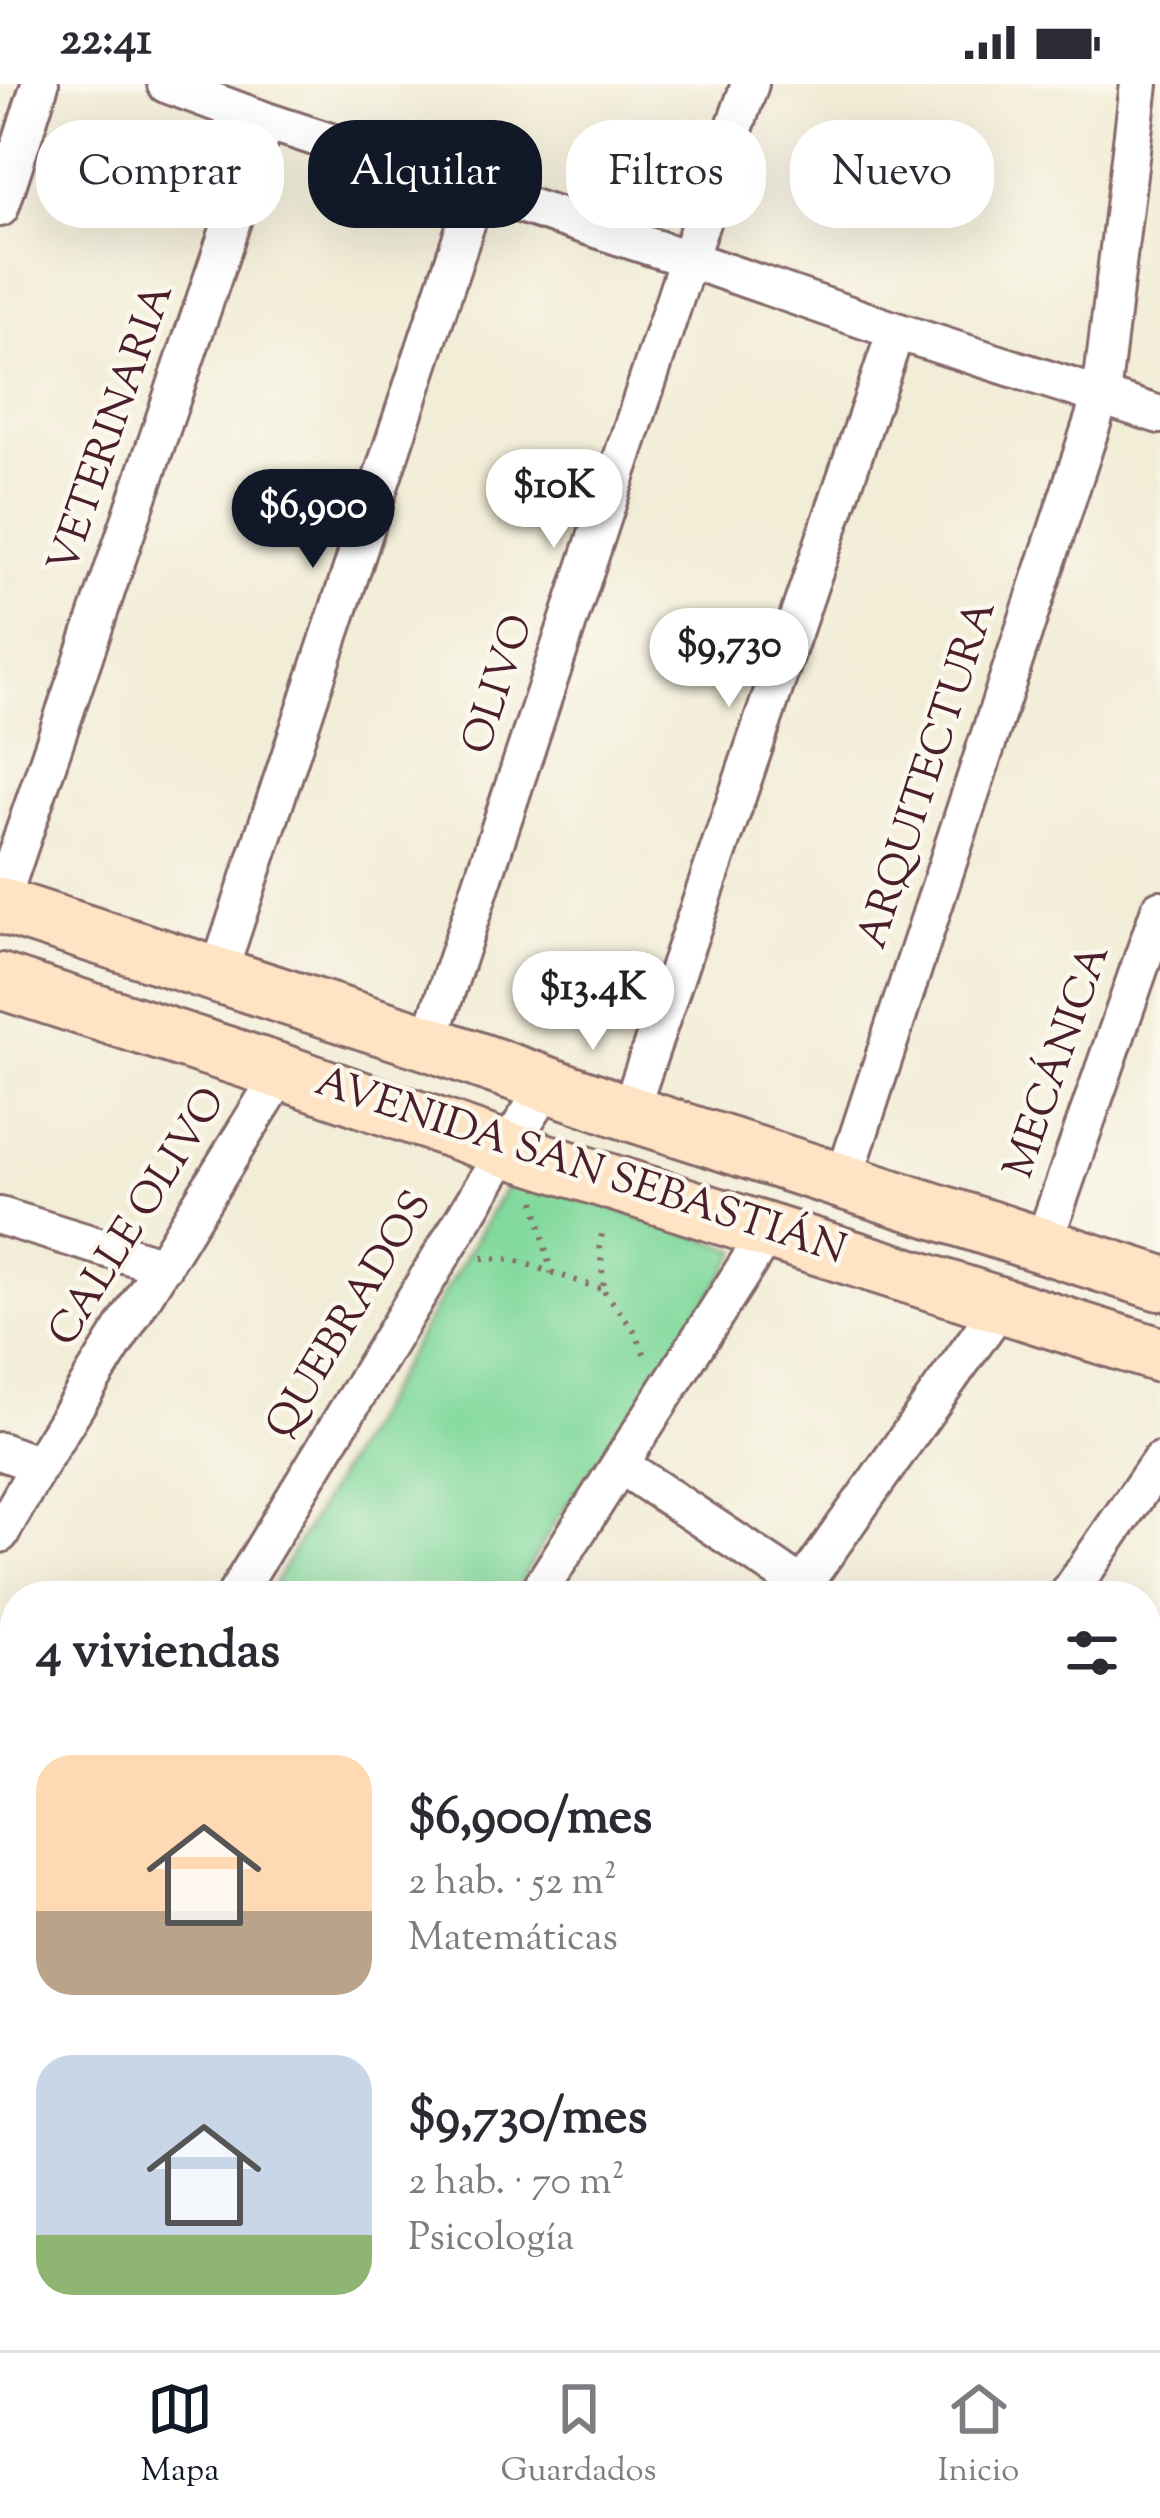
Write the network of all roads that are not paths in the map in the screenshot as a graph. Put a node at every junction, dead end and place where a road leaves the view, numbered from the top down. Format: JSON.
{"nodes":[{"id":1,"x":40,"y":84,"type":"edge"},
{"id":2,"x":166,"y":84,"type":"edge"},
{"id":3,"x":750,"y":84,"type":"edge"},
{"id":4,"x":1138,"y":84,"type":"edge"},
{"id":5,"x":261,"y":120,"type":"edge"},
{"id":6,"x":0,"y":208,"type":"edge"},
{"id":7,"x":542,"y":212,"type":"edge"},
{"id":8,"x":230,"y":228,"type":"edge"},
{"id":9,"x":465,"y":228,"type":"edge"},
{"id":10,"x":688,"y":259,"type":"junction"},
{"id":11,"x":896,"y":331,"type":"junction"},
{"id":12,"x":1101,"y":396,"type":"junction"},
{"id":13,"x":1160,"y":415,"type":"edge"},
{"id":14,"x":0,"y":904,"type":"edge"},
{"id":15,"x":1160,"y":908,"type":"edge"},
{"id":16,"x":218,"y":974,"type":"junction"},
{"id":17,"x":0,"y":981,"type":"edge"},
{"id":18,"x":429,"y":1043,"type":"junction"},
{"id":19,"x":282,"y":1072,"type":"junction"},
{"id":20,"x":548,"y":1085,"type":"junction"},
{"id":21,"x":629,"y":1113,"type":"junction"},
{"id":22,"x":506,"y":1149,"type":"junction"},
{"id":23,"x":843,"y":1182,"type":"junction"},
{"id":24,"x":0,"y":1216,"type":"edge"},
{"id":25,"x":769,"y":1230,"type":"junction"},
{"id":26,"x":1043,"y":1244,"type":"junction"},
{"id":27,"x":163,"y":1266,"type":"junction"},
{"id":28,"x":1160,"y":1283,"type":"edge"},
{"id":29,"x":1002,"y":1304,"type":"junction"},
{"id":30,"x":1160,"y":1355,"type":"edge"},
{"id":31,"x":0,"y":1451,"type":"edge"},
{"id":32,"x":1160,"y":1461,"type":"edge"},
{"id":33,"x":39,"y":1465,"type":"junction"},
{"id":34,"x":622,"y":1466,"type":"junction"},
{"id":35,"x":0,"y":1534,"type":"edge"},
{"id":36,"x":244,"y":1581,"type":"edge"},
{"id":37,"x":546,"y":1581,"type":"edge"},
{"id":38,"x":788,"y":1581,"type":"edge"},
{"id":39,"x":813,"y":1581,"type":"edge"},
{"id":40,"x":1076,"y":1581,"type":"edge"}],
"edges":[{"from":1,"to":6,"type":"street"},
{"from":2,"to":5,"type":"street"},
{"from":3,"to":10,"type":"street","name":"OLIVO"},
{"from":4,"to":12,"type":"street","name":"ARQUITECTURA"},
{"from":7,"to":10,"type":"street"},
{"from":8,"to":14,"type":"street","name":"VETERINARIA"},
{"from":9,"to":16,"type":"street"},
{"from":10,"to":11,"type":"street"},
{"from":10,"to":18,"type":"street","name":"OLIVO"},
{"from":11,"to":12,"type":"street"},
{"from":11,"to":21,"type":"street"},
{"from":12,"to":13,"type":"street"},
{"from":12,"to":23,"type":"street","name":"ARQUITECTURA"},
{"from":14,"to":16,"type":"main road","name":"AVENIDA SAN SEBASTIÁN"},
{"from":15,"to":26,"type":"street","name":"MECÁNICA"},
{"from":16,"to":18,"type":"main road","name":"AVENIDA SAN SEBASTIÁN"},
{"from":17,"to":19,"type":"main road","name":"AVENIDA SAN SEBASTIÁN"},
{"from":18,"to":20,"type":"main road","name":"AVENIDA SAN SEBASTIÁN"},
{"from":19,"to":22,"type":"main road","name":"AVENIDA SAN SEBASTIÁN"},
{"from":19,"to":27,"type":"street","name":"CALLE OLIVO"},
{"from":20,"to":21,"type":"main road","name":"AVENIDA SAN SEBASTIÁN"},
{"from":20,"to":22,"type":"street","name":"QUEBRADOS"},
{"from":21,"to":23,"type":"main road","name":"AVENIDA SAN SEBASTIÁN"},
{"from":22,"to":25,"type":"main road","name":"AVENIDA SAN SEBASTIÁN"},
{"from":22,"to":36,"type":"street","name":"QUEBRADOS"},
{"from":23,"to":26,"type":"main road","name":"AVENIDA SAN SEBASTIÁN"},
{"from":24,"to":27,"type":"street"},
{"from":25,"to":29,"type":"main road","name":"AVENIDA SAN SEBASTIÁN"},
{"from":25,"to":34,"type":"street"},
{"from":26,"to":28,"type":"main road","name":"AVENIDA SAN SEBASTIÁN"},
{"from":27,"to":33,"type":"street","name":"CALLE OLIVO"},
{"from":29,"to":30,"type":"main road","name":"AVENIDA SAN SEBASTIÁN"},
{"from":29,"to":39,"type":"street"},
{"from":31,"to":33,"type":"street"},
{"from":32,"to":40,"type":"street"},
{"from":33,"to":35,"type":"street","name":"CALLE OLIVO"},
{"from":34,"to":37,"type":"street"},
{"from":34,"to":38,"type":"street"}]}
